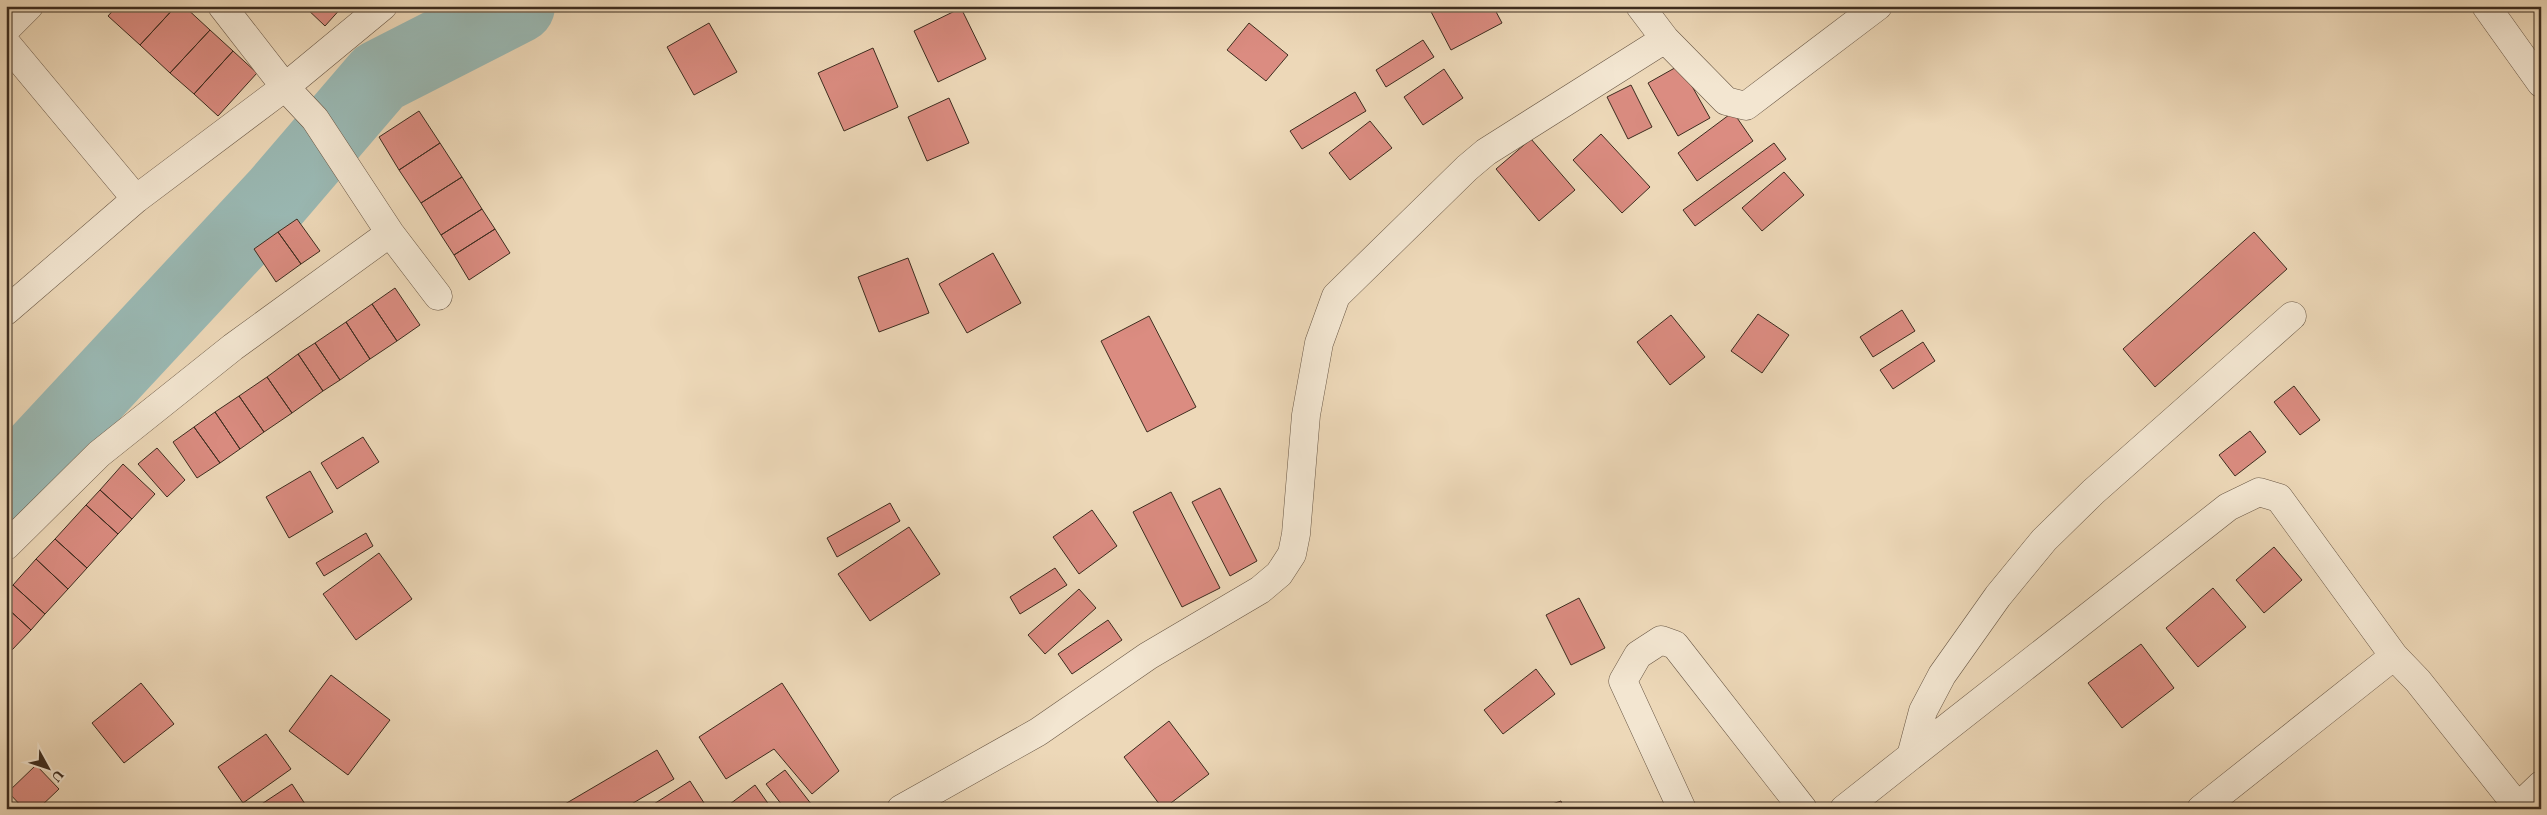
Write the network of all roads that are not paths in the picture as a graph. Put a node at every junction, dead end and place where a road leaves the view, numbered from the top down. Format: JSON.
{"nodes":[{"id":1,"x":28,"y":6,"type":"edge"},
{"id":2,"x":222,"y":6,"type":"edge"},
{"id":3,"x":383,"y":6,"type":"edge"},
{"id":4,"x":1640,"y":6,"type":"edge"},
{"id":5,"x":1878,"y":6,"type":"edge"},
{"id":6,"x":2486,"y":6,"type":"edge"},
{"id":7,"x":6,"y":28,"type":"edge"},
{"id":8,"x":1665,"y":39,"type":"junction"},
{"id":9,"x":6,"y":44,"type":"edge"},
{"id":10,"x":2541,"y":82,"type":"edge"},
{"id":11,"x":285,"y":88,"type":"junction"},
{"id":12,"x":136,"y":199,"type":"junction"},
{"id":13,"x":390,"y":233,"type":"junction"},
{"id":14,"x":438,"y":296,"type":"dead end"},
{"id":15,"x":6,"y":310,"type":"edge"},
{"id":16,"x":2292,"y":316,"type":"dead end"},
{"id":17,"x":6,"y":546,"type":"edge"},
{"id":18,"x":2394,"y":656,"type":"junction"},
{"id":19,"x":1911,"y":756,"type":"junction"},
{"id":20,"x":2541,"y":785,"type":"edge"},
{"id":21,"x":2517,"y":808,"type":"edge"},
{"id":22,"x":901,"y":809,"type":"edge"},
{"id":23,"x":1682,"y":809,"type":"edge"},
{"id":24,"x":1803,"y":809,"type":"edge"},
{"id":25,"x":1844,"y":809,"type":"edge"},
{"id":26,"x":2201,"y":809,"type":"edge"}],
"edges":[{"from":1,"to":7,"type":"street"},
{"from":2,"to":11,"type":"street"},
{"from":3,"to":11,"type":"street"},
{"from":4,"to":8,"type":"street"},
{"from":5,"to":8,"type":"street"},
{"from":6,"to":10,"type":"street"},
{"from":8,"to":22,"type":"street"},
{"from":9,"to":12,"type":"street"},
{"from":11,"to":12,"type":"street"},
{"from":11,"to":13,"type":"street"},
{"from":12,"to":15,"type":"street"},
{"from":13,"to":14,"type":"street"},
{"from":13,"to":17,"type":"street"},
{"from":16,"to":19,"type":"street"},
{"from":18,"to":19,"type":"street"},
{"from":18,"to":21,"type":"street"},
{"from":18,"to":26,"type":"street"},
{"from":19,"to":25,"type":"street"},
{"from":20,"to":21,"type":"street"},
{"from":23,"to":24,"type":"street"}]}
